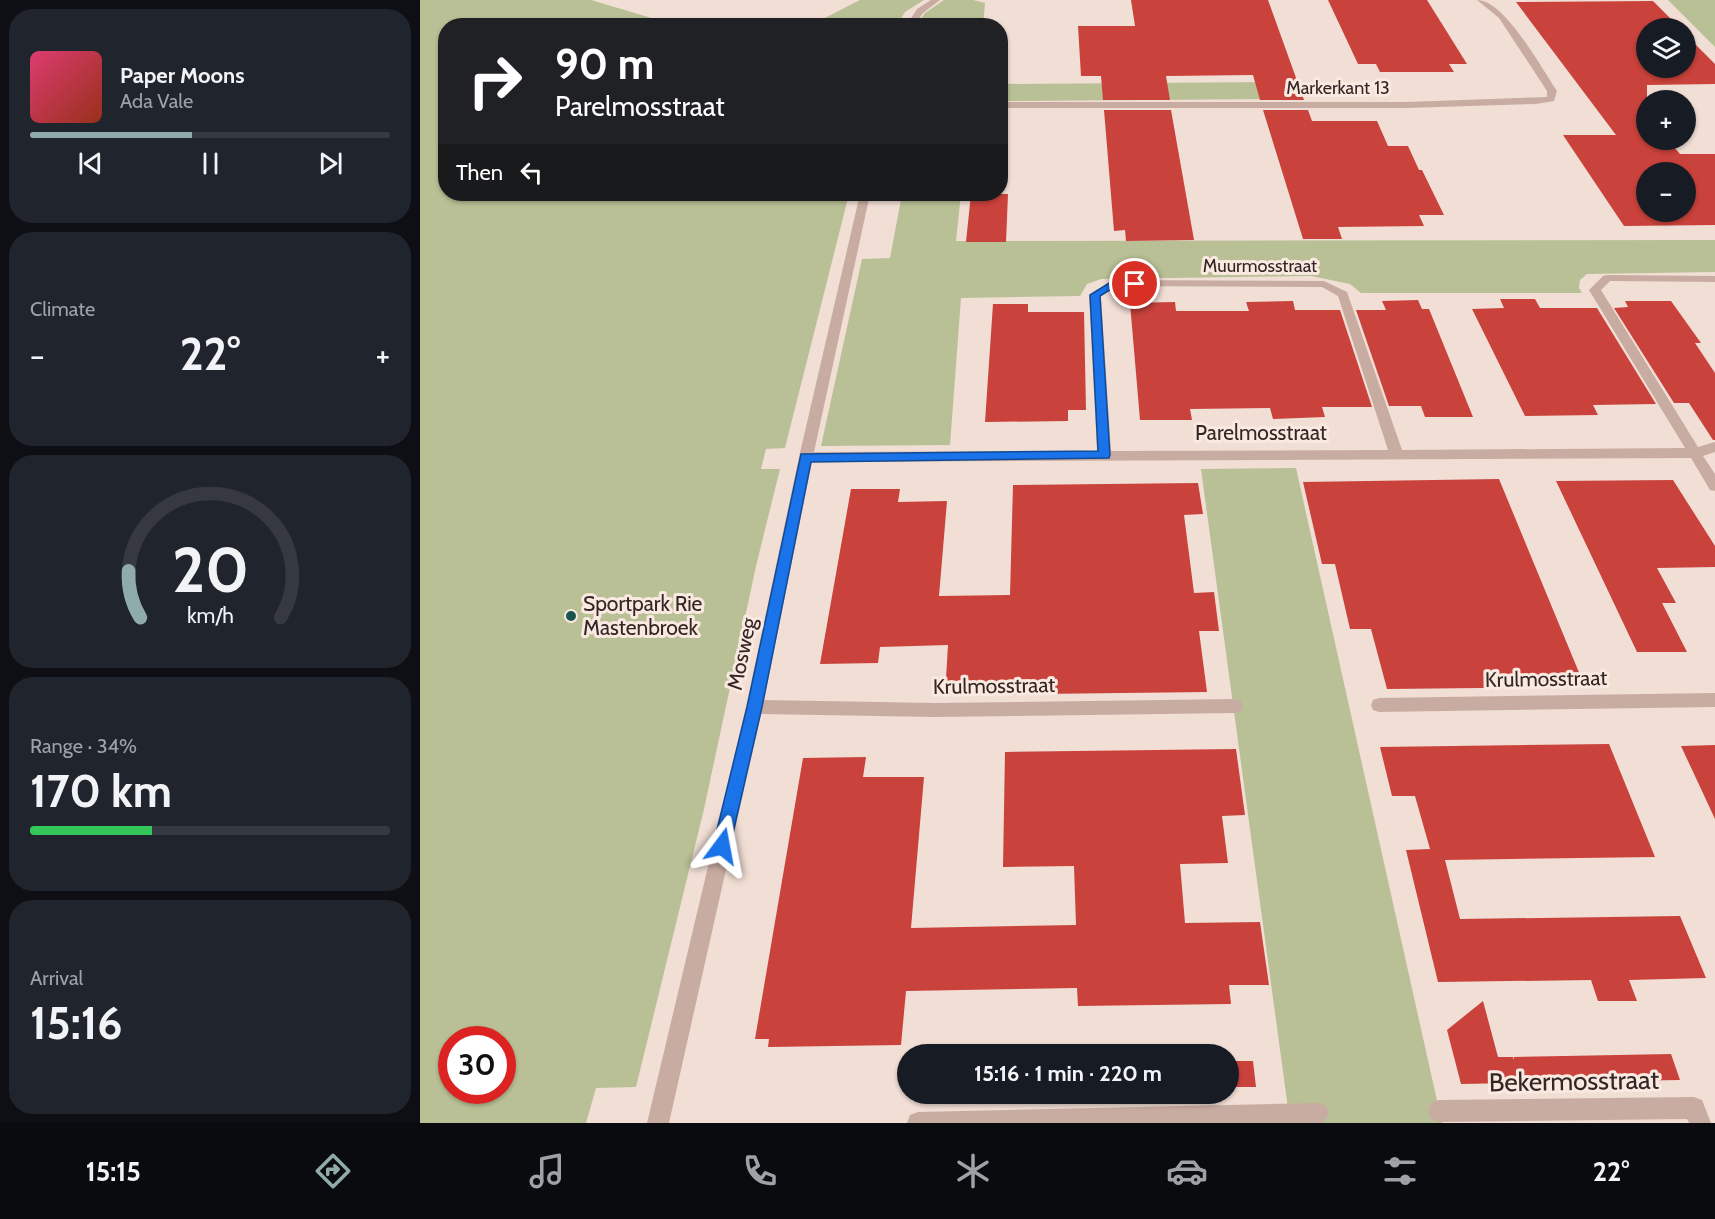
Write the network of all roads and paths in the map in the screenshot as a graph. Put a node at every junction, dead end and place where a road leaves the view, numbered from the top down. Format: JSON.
{"nodes":[{"id":1,"x":936,"y":0,"type":"edge"},
{"id":2,"x":1481,"y":0,"type":"edge"},
{"id":3,"x":915,"y":18,"type":"edge"},
{"id":4,"x":1008,"y":105,"type":"edge"},
{"id":5,"x":864,"y":201,"type":"edge"},
{"id":6,"x":1715,"y":279,"type":"edge"},
{"id":7,"x":1715,"y":447,"type":"edge"},
{"id":8,"x":1396,"y":453,"type":"junction"},
{"id":9,"x":1696,"y":453,"type":"junction"},
{"id":10,"x":1104,"y":455,"type":"junction"},
{"id":11,"x":806,"y":458,"type":"junction"},
{"id":12,"x":1715,"y":486,"type":"edge"},
{"id":13,"x":1715,"y":700,"type":"edge"},
{"id":14,"x":1379,"y":705,"type":"dead end"},
{"id":15,"x":1235,"y":706,"type":"dead end"},
{"id":16,"x":754,"y":707,"type":"junction"},
{"id":17,"x":1438,"y":1111,"type":"dead end"},
{"id":18,"x":1318,"y":1114,"type":"dead end"},
{"id":19,"x":658,"y":1123,"type":"edge"},
{"id":20,"x":918,"y":1123,"type":"edge"},
{"id":21,"x":1700,"y":1123,"type":"edge"}],
"edges":[{"from":1,"to":3,"type":"street"},
{"from":2,"to":4,"type":"street","name":"Markerkant 13"},
{"from":5,"to":11,"type":"street","name":"Mosweg"},
{"from":6,"to":9,"type":"street"},
{"from":7,"to":9,"type":"street","name":"Parelmosstraat"},
{"from":8,"to":9,"type":"street","name":"Parelmosstraat"},
{"from":8,"to":10,"type":"street","name":"Parelmosstraat"},
{"from":8,"to":10,"type":"street","name":"Muurmosstraat"},
{"from":9,"to":12,"type":"street"},
{"from":10,"to":11,"type":"street","name":"Parelmosstraat"},
{"from":11,"to":16,"type":"street","name":"Mosweg"},
{"from":13,"to":14,"type":"street","name":"Krulmosstraat"},
{"from":15,"to":16,"type":"street","name":"Krulmosstraat"},
{"from":16,"to":19,"type":"street","name":"Mosweg"},
{"from":17,"to":21,"type":"street","name":"Bekermosstraat"},
{"from":18,"to":20,"type":"street"}]}
